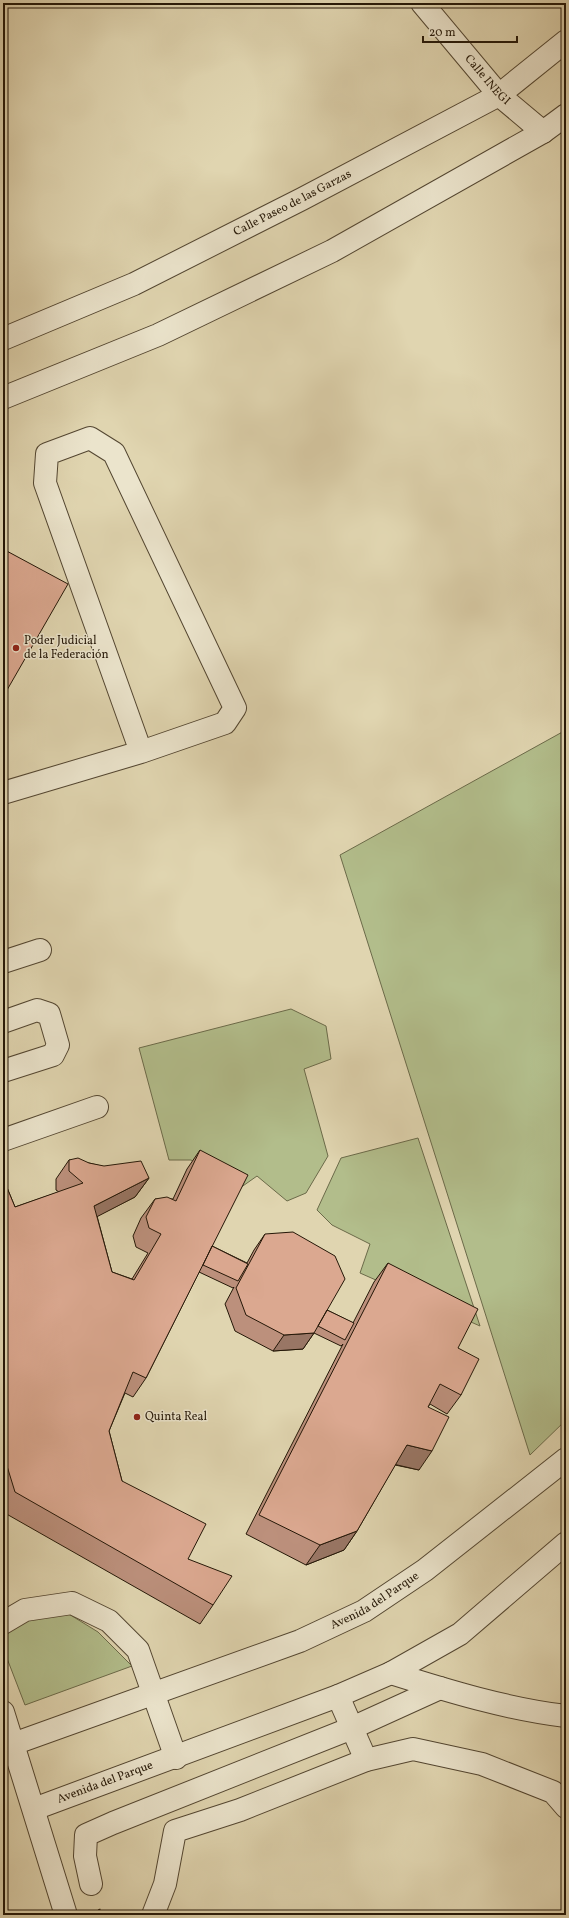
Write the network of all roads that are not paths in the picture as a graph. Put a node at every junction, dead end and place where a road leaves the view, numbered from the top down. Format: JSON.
{"nodes":[{"id":1,"x":422,"y":3,"type":"edge"},
{"id":2,"x":566,"y":41,"type":"edge"},
{"id":3,"x":500,"y":95,"type":"junction"},
{"id":4,"x":566,"y":115,"type":"edge"},
{"id":5,"x":543,"y":132,"type":"junction"},
{"id":6,"x":3,"y":339,"type":"edge"},
{"id":7,"x":3,"y":398,"type":"edge"},
{"id":8,"x":141,"y":752,"type":"junction"},
{"id":9,"x":3,"y":793,"type":"edge"},
{"id":10,"x":40,"y":950,"type":"dead end"},
{"id":11,"x":3,"y":962,"type":"edge"},
{"id":12,"x":3,"y":1022,"type":"edge"},
{"id":13,"x":3,"y":1071,"type":"edge"},
{"id":14,"x":97,"y":1107,"type":"dead end"},
{"id":15,"x":3,"y":1140,"type":"edge"},
{"id":16,"x":566,"y":1459,"type":"edge"},
{"id":17,"x":566,"y":1543,"type":"edge"},
{"id":18,"x":3,"y":1624,"type":"edge"},
{"id":19,"x":391,"y":1673,"type":"junction"},
{"id":20,"x":440,"y":1688,"type":"junction"},
{"id":21,"x":155,"y":1693,"type":"junction"},
{"id":22,"x":338,"y":1696,"type":"junction"},
{"id":23,"x":3,"y":1712,"type":"edge"},
{"id":24,"x":566,"y":1716,"type":"edge"},
{"id":25,"x":352,"y":1728,"type":"junction"},
{"id":26,"x":13,"y":1744,"type":"junction"},
{"id":27,"x":176,"y":1758,"type":"junction"},
{"id":28,"x":366,"y":1760,"type":"junction"},
{"id":29,"x":566,"y":1807,"type":"edge"},
{"id":30,"x":34,"y":1809,"type":"junction"},
{"id":31,"x":91,"y":1884,"type":"dead end"},
{"id":32,"x":66,"y":1915,"type":"edge"},
{"id":33,"x":153,"y":1915,"type":"edge"}],
"edges":[{"from":1,"to":3,"type":"street","name":"Calle INEGI"},
{"from":2,"to":3,"type":"street","name":"Calle Paseo de las Garzas"},
{"from":3,"to":5,"type":"street","name":"Calle INEGI"},
{"from":3,"to":6,"type":"street","name":"Calle Paseo de las Garzas"},
{"from":4,"to":5,"type":"street"},
{"from":5,"to":7,"type":"street"},
{"from":8,"to":8,"type":"street"},
{"from":8,"to":9,"type":"street"},
{"from":10,"to":11,"type":"street"},
{"from":12,"to":13,"type":"street"},
{"from":14,"to":15,"type":"street"},
{"from":16,"to":21,"type":"street","name":"Avenida del Parque"},
{"from":17,"to":19,"type":"street","name":"Avenida del Parque"},
{"from":18,"to":21,"type":"street"},
{"from":19,"to":20,"type":"street"},
{"from":19,"to":22,"type":"street","name":"Avenida del Parque"},
{"from":20,"to":24,"type":"street"},
{"from":20,"to":25,"type":"street"},
{"from":21,"to":26,"type":"street","name":"Avenida del Parque"},
{"from":21,"to":27,"type":"street"},
{"from":22,"to":25,"type":"street"},
{"from":22,"to":27,"type":"street","name":"Avenida del Parque"},
{"from":23,"to":26,"type":"street"},
{"from":25,"to":28,"type":"street"},
{"from":25,"to":31,"type":"street"},
{"from":26,"to":30,"type":"street"},
{"from":27,"to":30,"type":"street","name":"Avenida del Parque"},
{"from":28,"to":29,"type":"street"},
{"from":28,"to":33,"type":"street"},
{"from":30,"to":32,"type":"street"}]}
